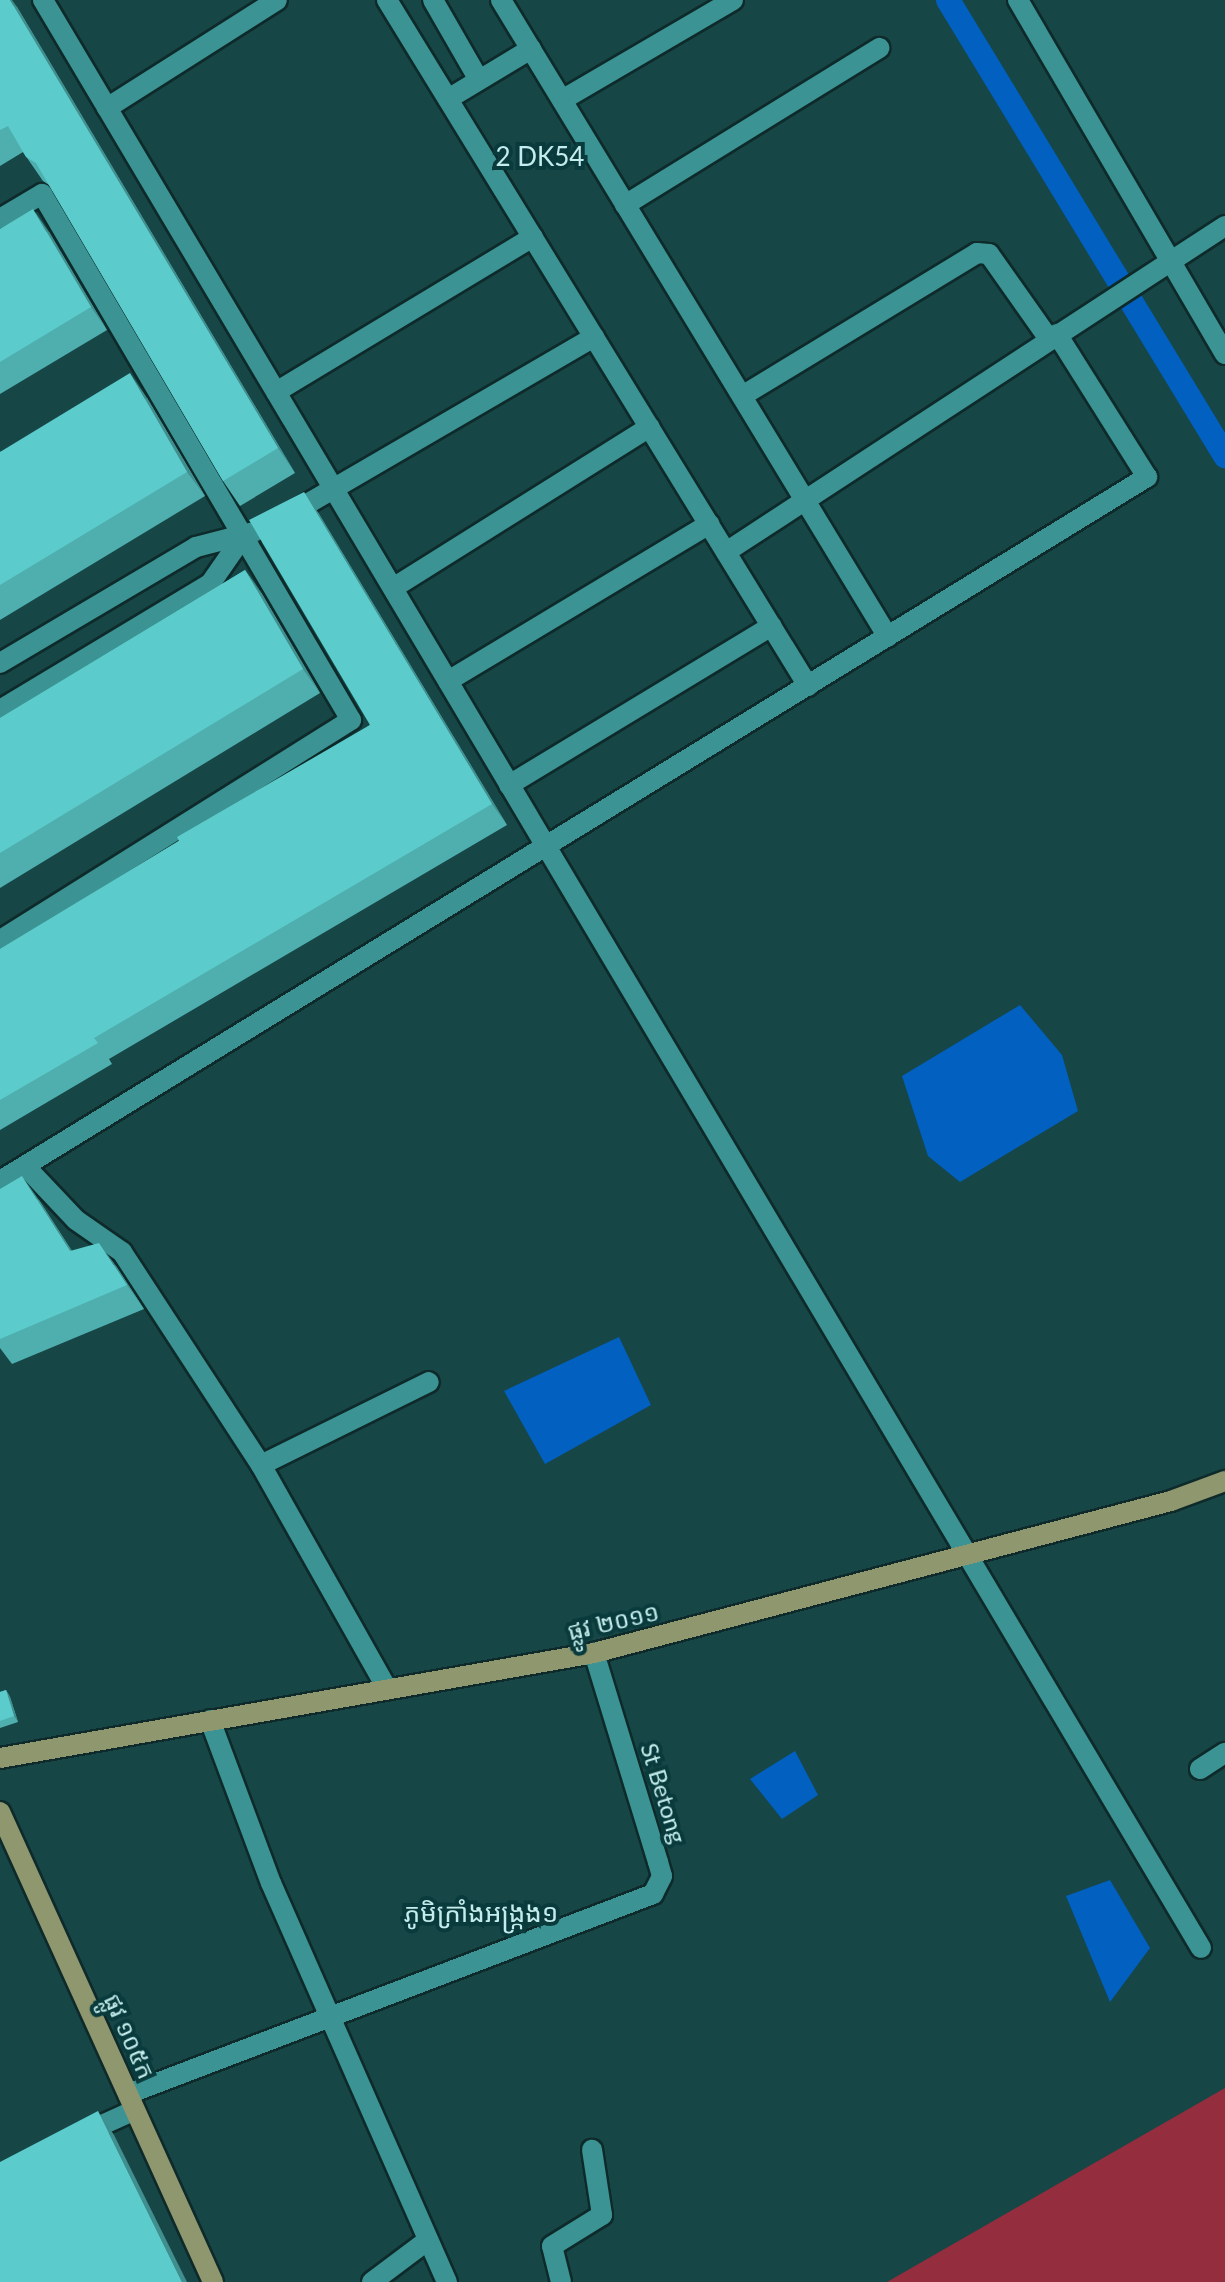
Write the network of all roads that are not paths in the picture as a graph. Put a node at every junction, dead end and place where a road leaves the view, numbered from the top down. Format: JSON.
{"nodes":[{"id":1,"x":43,"y":0,"type":"edge"},
{"id":2,"x":277,"y":0,"type":"edge"},
{"id":3,"x":387,"y":0,"type":"edge"},
{"id":4,"x":433,"y":0,"type":"edge"},
{"id":5,"x":501,"y":0,"type":"edge"},
{"id":6,"x":733,"y":0,"type":"edge"},
{"id":7,"x":1018,"y":0,"type":"edge"},
{"id":8,"x":879,"y":48,"type":"dead end"},
{"id":9,"x":531,"y":49,"type":"junction"},
{"id":10,"x":479,"y":80,"type":"junction"},
{"id":11,"x":448,"y":99,"type":"junction"},
{"id":12,"x":562,"y":100,"type":"junction"},
{"id":13,"x":107,"y":108,"type":"junction"},
{"id":14,"x":625,"y":205,"type":"junction"},
{"id":15,"x":0,"y":219,"type":"edge"},
{"id":16,"x":1225,"y":226,"type":"edge"},
{"id":17,"x":533,"y":237,"type":"junction"},
{"id":18,"x":1170,"y":261,"type":"junction"},
{"id":19,"x":1053,"y":336,"type":"junction"},
{"id":20,"x":594,"y":337,"type":"junction"},
{"id":21,"x":1225,"y":354,"type":"edge"},
{"id":22,"x":276,"y":392,"type":"junction"},
{"id":23,"x":742,"y":396,"type":"junction"},
{"id":24,"x":650,"y":427,"type":"junction"},
{"id":25,"x":335,"y":491,"type":"junction"},
{"id":26,"x":805,"y":500,"type":"junction"},
{"id":27,"x":709,"y":524,"type":"junction"},
{"id":28,"x":242,"y":538,"type":"junction"},
{"id":29,"x":726,"y":552,"type":"junction"},
{"id":30,"x":393,"y":588,"type":"junction"},
{"id":31,"x":772,"y":626,"type":"junction"},
{"id":32,"x":888,"y":637,"type":"junction"},
{"id":33,"x":0,"y":663,"type":"edge"},
{"id":34,"x":448,"y":681,"type":"junction"},
{"id":35,"x":808,"y":686,"type":"junction"},
{"id":36,"x":0,"y":710,"type":"edge"},
{"id":37,"x":509,"y":785,"type":"junction"},
{"id":38,"x":547,"y":847,"type":"junction"},
{"id":39,"x":0,"y":940,"type":"edge"},
{"id":40,"x":25,"y":1166,"type":"junction"},
{"id":41,"x":0,"y":1181,"type":"edge"},
{"id":42,"x":429,"y":1382,"type":"dead end"},
{"id":43,"x":261,"y":1465,"type":"junction"},
{"id":44,"x":1225,"y":1481,"type":"edge"},
{"id":45,"x":965,"y":1554,"type":"junction"},
{"id":46,"x":594,"y":1653,"type":"junction"},
{"id":47,"x":386,"y":1687,"type":"junction"},
{"id":48,"x":210,"y":1720,"type":"junction"},
{"id":49,"x":1225,"y":1753,"type":"edge"},
{"id":50,"x":0,"y":1758,"type":"edge"},
{"id":51,"x":1200,"y":1769,"type":"dead end"},
{"id":52,"x":0,"y":1812,"type":"edge"},
{"id":53,"x":1201,"y":1948,"type":"dead end"},
{"id":54,"x":331,"y":2014,"type":"junction"},
{"id":55,"x":132,"y":2102,"type":"junction"},
{"id":56,"x":63,"y":2143,"type":"edge"},
{"id":57,"x":592,"y":2150,"type":"dead end"},
{"id":58,"x":428,"y":2240,"type":"junction"},
{"id":59,"x":213,"y":2282,"type":"edge"},
{"id":60,"x":372,"y":2282,"type":"edge"},
{"id":61,"x":447,"y":2282,"type":"edge"},
{"id":62,"x":561,"y":2282,"type":"edge"}],
"edges":[{"from":1,"to":13,"type":"street"},
{"from":2,"to":13,"type":"street"},
{"from":3,"to":11,"type":"street"},
{"from":4,"to":10,"type":"street"},
{"from":5,"to":9,"type":"street"},
{"from":6,"to":12,"type":"street"},
{"from":7,"to":18,"type":"street"},
{"from":8,"to":14,"type":"street"},
{"from":9,"to":10,"type":"street"},
{"from":9,"to":12,"type":"street"},
{"from":10,"to":11,"type":"street"},
{"from":11,"to":17,"type":"street"},
{"from":12,"to":14,"type":"street"},
{"from":13,"to":22,"type":"street"},
{"from":14,"to":23,"type":"street"},
{"from":15,"to":28,"type":"street"},
{"from":16,"to":18,"type":"street"},
{"from":17,"to":20,"type":"street"},
{"from":17,"to":22,"type":"street"},
{"from":18,"to":19,"type":"street"},
{"from":18,"to":21,"type":"street"},
{"from":19,"to":23,"type":"street"},
{"from":19,"to":26,"type":"street"},
{"from":19,"to":32,"type":"street"},
{"from":20,"to":24,"type":"street"},
{"from":20,"to":25,"type":"street"},
{"from":22,"to":25,"type":"street"},
{"from":23,"to":26,"type":"street"},
{"from":24,"to":27,"type":"street"},
{"from":24,"to":30,"type":"street"},
{"from":25,"to":28,"type":"street"},
{"from":25,"to":30,"type":"street"},
{"from":26,"to":29,"type":"street"},
{"from":26,"to":32,"type":"street"},
{"from":27,"to":29,"type":"street"},
{"from":27,"to":34,"type":"street"},
{"from":28,"to":33,"type":"street"},
{"from":28,"to":36,"type":"street"},
{"from":28,"to":39,"type":"street"},
{"from":29,"to":31,"type":"street"},
{"from":30,"to":34,"type":"street"},
{"from":31,"to":35,"type":"street"},
{"from":31,"to":37,"type":"street"},
{"from":32,"to":35,"type":"street"},
{"from":34,"to":37,"type":"street"},
{"from":35,"to":38,"type":"street"},
{"from":37,"to":38,"type":"street"},
{"from":38,"to":40,"type":"street"},
{"from":38,"to":45,"type":"street"},
{"from":40,"to":41,"type":"street"},
{"from":40,"to":43,"type":"street"},
{"from":42,"to":43,"type":"street"},
{"from":43,"to":47,"type":"street"},
{"from":44,"to":45,"type":"main road","name":"ផ្លូវ ២០១១"},
{"from":45,"to":46,"type":"main road","name":"ផ្លូវ ២០១១"},
{"from":45,"to":53,"type":"street"},
{"from":46,"to":47,"type":"main road","name":"ផ្លូវ ២០១១"},
{"from":46,"to":54,"type":"street","name":"St Betong"},
{"from":47,"to":48,"type":"main road","name":"ផ្លូវ ២០១១"},
{"from":48,"to":50,"type":"main road","name":"ផ្លូវ ២០១១"},
{"from":48,"to":54,"type":"street"},
{"from":49,"to":51,"type":"street"},
{"from":52,"to":55,"type":"main road","name":"ផ្លូវ ១០៥ក"},
{"from":54,"to":55,"type":"street","name":"St Betong"},
{"from":54,"to":58,"type":"street"},
{"from":55,"to":56,"type":"street","name":"St Betong"},
{"from":55,"to":59,"type":"main road","name":"ផ្លូវ ១០៥ក"},
{"from":57,"to":62,"type":"street"},
{"from":58,"to":60,"type":"street"},
{"from":58,"to":61,"type":"street"}]}
